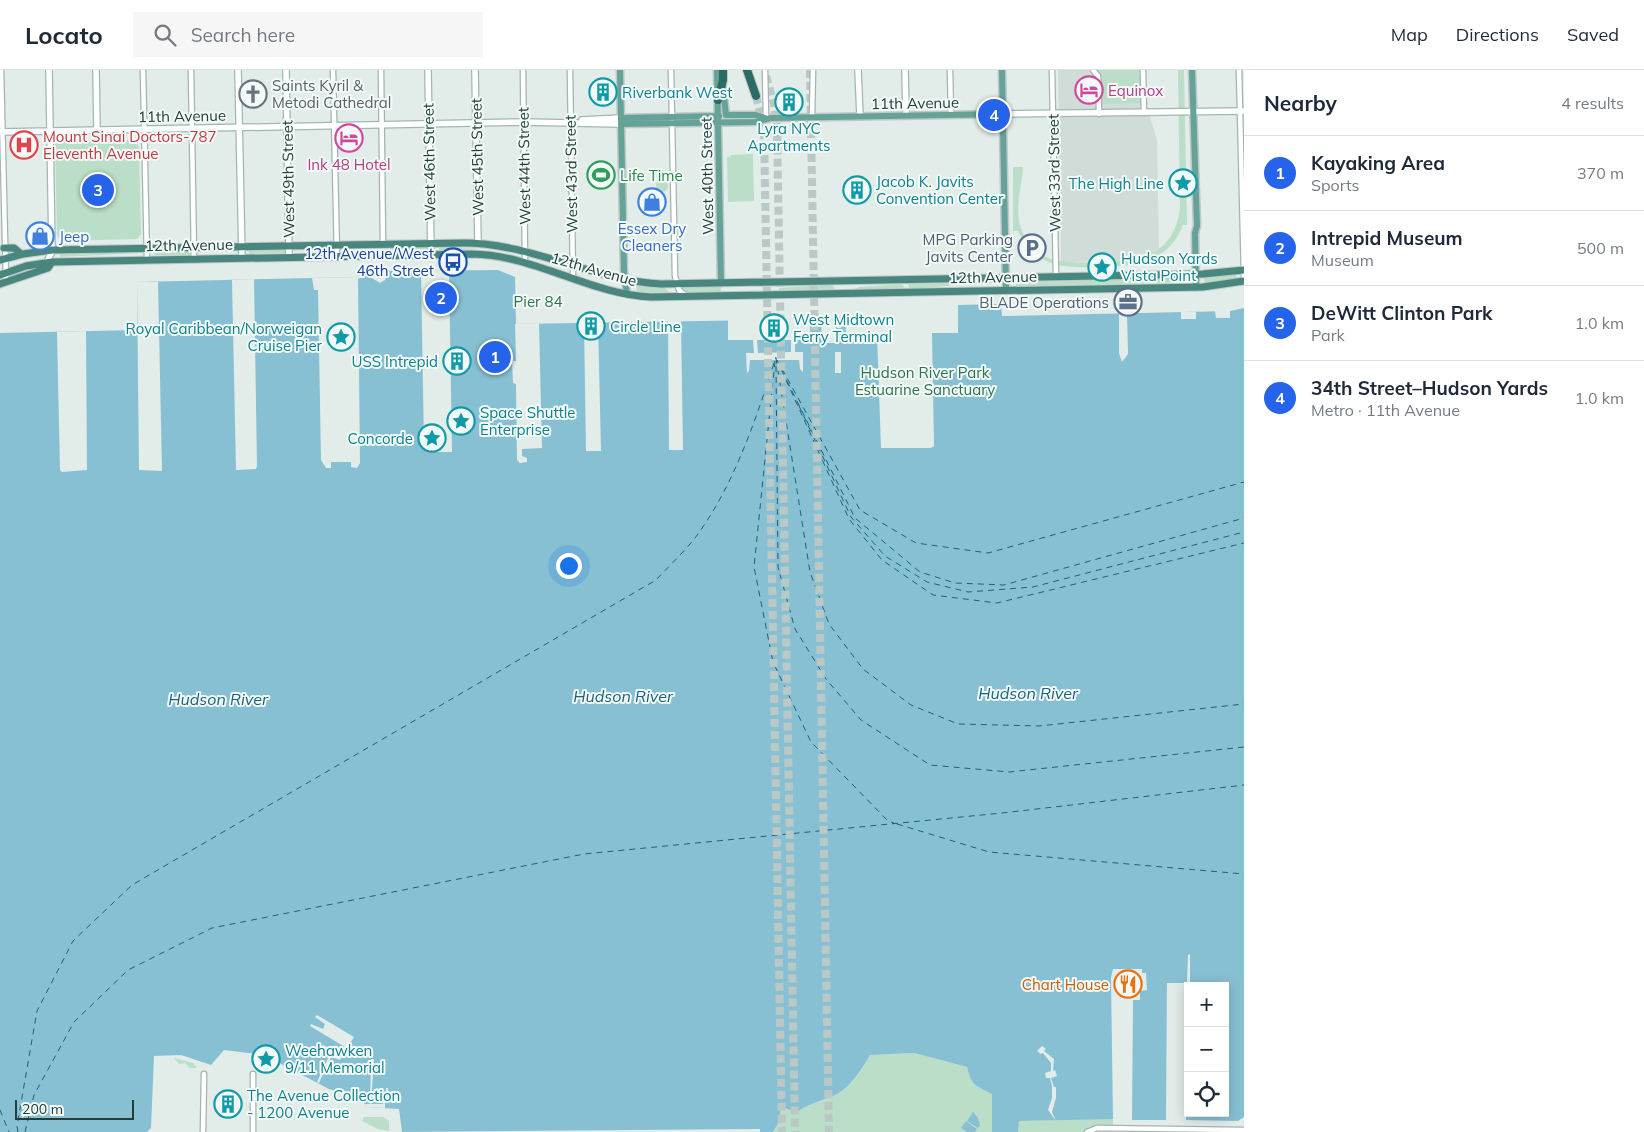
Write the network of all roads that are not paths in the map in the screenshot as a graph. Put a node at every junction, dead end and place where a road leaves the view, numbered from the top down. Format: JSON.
{"nodes":[{"id":1,"x":1,"y":70,"type":"edge"},
{"id":2,"x":49,"y":70,"type":"edge"},
{"id":3,"x":96,"y":70,"type":"edge"},
{"id":4,"x":143,"y":70,"type":"edge"},
{"id":5,"x":191,"y":70,"type":"edge"},
{"id":6,"x":238,"y":70,"type":"edge"},
{"id":7,"x":286,"y":70,"type":"edge"},
{"id":8,"x":334,"y":70,"type":"edge"},
{"id":9,"x":380,"y":70,"type":"edge"},
{"id":10,"x":428,"y":70,"type":"edge"},
{"id":11,"x":475,"y":70,"type":"edge"},
{"id":12,"x":523,"y":70,"type":"edge"},
{"id":13,"x":570,"y":70,"type":"edge"},
{"id":14,"x":620,"y":70,"type":"edge"},
{"id":15,"x":671,"y":70,"type":"edge"},
{"id":16,"x":717,"y":70,"type":"edge"},
{"id":17,"x":723,"y":70,"type":"edge"},
{"id":18,"x":747,"y":70,"type":"edge"},
{"id":19,"x":752,"y":70,"type":"edge"},
{"id":20,"x":765,"y":70,"type":"edge"},
{"id":21,"x":813,"y":70,"type":"edge"},
{"id":22,"x":858,"y":70,"type":"edge"},
{"id":23,"x":905,"y":70,"type":"edge"},
{"id":24,"x":950,"y":70,"type":"edge"},
{"id":25,"x":1002,"y":70,"type":"edge"},
{"id":26,"x":1052,"y":70,"type":"edge"},
{"id":27,"x":1092,"y":70,"type":"edge"},
{"id":28,"x":1143,"y":70,"type":"edge"},
{"id":29,"x":1192,"y":70,"type":"edge"},
{"id":30,"x":1239,"y":70,"type":"edge"},
{"id":31,"x":723,"y":80,"type":"junction"},
{"id":32,"x":718,"y":100,"type":"junction"},
{"id":33,"x":1242,"y":111,"type":"edge"},
{"id":34,"x":1193,"y":112,"type":"junction"},
{"id":35,"x":1144,"y":113,"type":"junction"},
{"id":36,"x":1003,"y":114,"type":"junction"},
{"id":37,"x":1099,"y":114,"type":"junction"},
{"id":38,"x":906,"y":115,"type":"junction"},
{"id":39,"x":951,"y":115,"type":"junction"},
{"id":40,"x":1053,"y":115,"type":"junction"},
{"id":41,"x":860,"y":116,"type":"junction"},
{"id":42,"x":812,"y":117,"type":"junction"},
{"id":43,"x":720,"y":118,"type":"junction"},
{"id":44,"x":766,"y":118,"type":"junction"},
{"id":45,"x":672,"y":120,"type":"junction"},
{"id":46,"x":621,"y":121,"type":"junction"},
{"id":47,"x":524,"y":122,"type":"junction"},
{"id":48,"x":573,"y":122,"type":"junction"},
{"id":49,"x":476,"y":123,"type":"junction"},
{"id":50,"x":429,"y":124,"type":"junction"},
{"id":51,"x":382,"y":125,"type":"junction"},
{"id":52,"x":287,"y":126,"type":"junction"},
{"id":53,"x":334,"y":126,"type":"junction"},
{"id":54,"x":239,"y":127,"type":"junction"},
{"id":55,"x":192,"y":128,"type":"junction"},
{"id":56,"x":144,"y":129,"type":"junction"},
{"id":57,"x":51,"y":130,"type":"junction"},
{"id":58,"x":97,"y":130,"type":"junction"},
{"id":59,"x":1,"y":132,"type":"edge"},
{"id":60,"x":431,"y":243,"type":"junction"},
{"id":61,"x":478,"y":243,"type":"junction"},
{"id":62,"x":383,"y":244,"type":"junction"},
{"id":63,"x":336,"y":245,"type":"junction"},
{"id":64,"x":348,"y":245,"type":"junction"},
{"id":65,"x":242,"y":246,"type":"junction"},
{"id":66,"x":289,"y":246,"type":"junction"},
{"id":67,"x":194,"y":247,"type":"junction"},
{"id":68,"x":146,"y":248,"type":"junction"},
{"id":69,"x":2,"y":249,"type":"edge"},
{"id":70,"x":52,"y":250,"type":"junction"},
{"id":71,"x":526,"y":252,"type":"junction"},
{"id":72,"x":21,"y":254,"type":"junction"},
{"id":73,"x":431,"y":255,"type":"junction"},
{"id":74,"x":348,"y":256,"type":"junction"},
{"id":75,"x":289,"y":257,"type":"junction"},
{"id":76,"x":337,"y":257,"type":"junction"},
{"id":77,"x":242,"y":258,"type":"junction"},
{"id":78,"x":2,"y":259,"type":"edge"},
{"id":79,"x":194,"y":259,"type":"junction"},
{"id":80,"x":147,"y":260,"type":"junction"},
{"id":81,"x":49,"y":262,"type":"junction"},
{"id":82,"x":525,"y":262,"type":"junction"},
{"id":83,"x":573,"y":265,"type":"junction"},
{"id":84,"x":1244,"y":272,"type":"edge"},
{"id":85,"x":3,"y":274,"type":"edge"},
{"id":86,"x":1196,"y":274,"type":"junction"},
{"id":87,"x":1056,"y":276,"type":"junction"},
{"id":88,"x":1006,"y":277,"type":"junction"},
{"id":89,"x":573,"y":278,"type":"junction"},
{"id":90,"x":625,"y":279,"type":"junction"},
{"id":91,"x":856,"y":280,"type":"junction"},
{"id":92,"x":902,"y":280,"type":"junction"},
{"id":93,"x":1244,"y":281,"type":"edge"},
{"id":94,"x":721,"y":282,"type":"junction"},
{"id":95,"x":3,"y":283,"type":"edge"},
{"id":96,"x":677,"y":284,"type":"junction"},
{"id":97,"x":1196,"y":287,"type":"junction"},
{"id":98,"x":1006,"y":290,"type":"junction"},
{"id":99,"x":907,"y":292,"type":"junction"},
{"id":100,"x":850,"y":293,"type":"junction"},
{"id":101,"x":627,"y":294,"type":"junction"},
{"id":102,"x":686,"y":296,"type":"junction"},
{"id":103,"x":204,"y":1074,"type":"dead end"},
{"id":104,"x":253,"y":1074,"type":"dead end"},
{"id":105,"x":1164,"y":1130,"type":"edge"},
{"id":106,"x":1244,"y":1130,"type":"edge"},
{"id":107,"x":203,"y":1132,"type":"edge"},
{"id":108,"x":253,"y":1132,"type":"edge"},
{"id":109,"x":1087,"y":1132,"type":"edge"}],
"edges":[{"from":1,"to":59,"type":"street"},
{"from":2,"to":57,"type":"main road"},
{"from":3,"to":58,"type":"main road"},
{"from":4,"to":56,"type":"street"},
{"from":5,"to":55,"type":"street"},
{"from":6,"to":54,"type":"main road"},
{"from":7,"to":52,"type":"main road","name":"West 49th Street"},
{"from":8,"to":53,"type":"street"},
{"from":9,"to":51,"type":"street"},
{"from":10,"to":50,"type":"main road","name":"West 46th Street"},
{"from":11,"to":49,"type":"main road","name":"West 45th Street"},
{"from":12,"to":47,"type":"street","name":"West 44th Street"},
{"from":13,"to":48,"type":"street","name":"West 43rd Street"},
{"from":14,"to":46,"type":"main road"},
{"from":15,"to":45,"type":"street"},
{"from":16,"to":32,"type":"main road","name":"West 40th Street"},
{"from":17,"to":31,"type":"highway"},
{"from":18,"to":19,"type":"highway"},
{"from":20,"to":44,"type":"street"},
{"from":21,"to":42,"type":"street"},
{"from":22,"to":41,"type":"main road"},
{"from":23,"to":38,"type":"main road"},
{"from":24,"to":39,"type":"street"},
{"from":25,"to":36,"type":"main road"},
{"from":26,"to":40,"type":"street","name":"West 33rd Street"},
{"from":27,"to":37,"type":"street"},
{"from":28,"to":35,"type":"street"},
{"from":29,"to":34,"type":"main road"},
{"from":30,"to":33,"type":"street"},
{"from":31,"to":32,"type":"highway"},
{"from":31,"to":43,"type":"main road","name":"West 40th Street"},
{"from":32,"to":43,"type":"main road","name":"West 40th Street"},
{"from":33,"to":34,"type":"main road","name":"11th Avenue"},
{"from":33,"to":84,"type":"street"},
{"from":34,"to":35,"type":"main road","name":"11th Avenue"},
{"from":34,"to":86,"type":"main road"},
{"from":35,"to":37,"type":"main road","name":"11th Avenue"},
{"from":36,"to":39,"type":"main road","name":"11th Avenue"},
{"from":36,"to":40,"type":"main road","name":"11th Avenue"},
{"from":36,"to":88,"type":"main road"},
{"from":37,"to":40,"type":"main road","name":"11th Avenue"},
{"from":38,"to":39,"type":"main road","name":"11th Avenue"},
{"from":38,"to":41,"type":"main road","name":"11th Avenue"},
{"from":40,"to":87,"type":"street","name":"West 33rd Street"},
{"from":41,"to":42,"type":"main road","name":"11th Avenue"},
{"from":42,"to":44,"type":"main road","name":"11th Avenue"},
{"from":43,"to":44,"type":"main road","name":"11th Avenue"},
{"from":43,"to":44,"type":"main road","name":"11th Avenue"},
{"from":43,"to":45,"type":"main road","name":"11th Avenue"},
{"from":43,"to":94,"type":"main road","name":"West 40th Street"},
{"from":45,"to":46,"type":"main road","name":"11th Avenue"},
{"from":45,"to":96,"type":"street"},
{"from":46,"to":48,"type":"main road","name":"11th Avenue"},
{"from":46,"to":90,"type":"main road"},
{"from":47,"to":48,"type":"main road","name":"11th Avenue"},
{"from":47,"to":49,"type":"main road","name":"11th Avenue"},
{"from":47,"to":71,"type":"street","name":"West 44th Street"},
{"from":48,"to":83,"type":"street","name":"West 43rd Street"},
{"from":49,"to":50,"type":"main road","name":"11th Avenue"},
{"from":49,"to":61,"type":"main road","name":"West 45th Street"},
{"from":50,"to":51,"type":"main road","name":"11th Avenue"},
{"from":50,"to":60,"type":"main road","name":"West 46th Street"},
{"from":51,"to":53,"type":"main road","name":"11th Avenue"},
{"from":51,"to":62,"type":"street"},
{"from":52,"to":53,"type":"main road","name":"11th Avenue"},
{"from":52,"to":54,"type":"main road","name":"11th Avenue"},
{"from":52,"to":66,"type":"main road","name":"West 49th Street"},
{"from":53,"to":63,"type":"street"},
{"from":54,"to":55,"type":"main road","name":"11th Avenue"},
{"from":54,"to":65,"type":"main road"},
{"from":55,"to":56,"type":"main road","name":"11th Avenue"},
{"from":55,"to":67,"type":"street"},
{"from":56,"to":58,"type":"main road","name":"11th Avenue"},
{"from":56,"to":68,"type":"street"},
{"from":57,"to":58,"type":"main road","name":"11th Avenue"},
{"from":57,"to":59,"type":"main road","name":"11th Avenue"},
{"from":57,"to":70,"type":"main road"},
{"from":59,"to":69,"type":"street"},
{"from":60,"to":61,"type":"highway","name":"12th Avenue"},
{"from":60,"to":62,"type":"highway","name":"12th Avenue"},
{"from":60,"to":73,"type":"main road","name":"West 46th Street"},
{"from":61,"to":71,"type":"highway","name":"12th Avenue"},
{"from":62,"to":64,"type":"highway","name":"12th Avenue"},
{"from":63,"to":64,"type":"highway","name":"12th Avenue"},
{"from":63,"to":66,"type":"highway","name":"12th Avenue"},
{"from":63,"to":76,"type":"street"},
{"from":64,"to":74,"type":"highway"},
{"from":65,"to":66,"type":"highway","name":"12th Avenue"},
{"from":65,"to":67,"type":"highway","name":"12th Avenue"},
{"from":65,"to":77,"type":"main road"},
{"from":66,"to":75,"type":"main road","name":"West 49th Street"},
{"from":67,"to":68,"type":"highway","name":"12th Avenue"},
{"from":67,"to":79,"type":"street"},
{"from":68,"to":70,"type":"highway","name":"12th Avenue"},
{"from":68,"to":80,"type":"street"},
{"from":69,"to":72,"type":"highway"},
{"from":69,"to":78,"type":"street"},
{"from":70,"to":72,"type":"highway","name":"12th Avenue"},
{"from":70,"to":81,"type":"main road"},
{"from":71,"to":82,"type":"street","name":"West 44th Street"},
{"from":71,"to":83,"type":"highway","name":"12th Avenue"},
{"from":72,"to":78,"type":"highway","name":"12th Avenue"},
{"from":73,"to":74,"type":"highway","name":"12th Avenue"},
{"from":73,"to":82,"type":"highway","name":"12th Avenue"},
{"from":74,"to":76,"type":"highway","name":"12th Avenue"},
{"from":75,"to":76,"type":"highway","name":"12th Avenue"},
{"from":75,"to":77,"type":"highway","name":"12th Avenue"},
{"from":77,"to":79,"type":"highway","name":"12th Avenue"},
{"from":78,"to":85,"type":"street"},
{"from":79,"to":80,"type":"highway","name":"12th Avenue"},
{"from":80,"to":81,"type":"highway","name":"12th Avenue"},
{"from":81,"to":85,"type":"highway","name":"12th Avenue"},
{"from":81,"to":95,"type":"highway"},
{"from":82,"to":89,"type":"highway","name":"12th Avenue"},
{"from":83,"to":89,"type":"street","name":"West 43rd Street"},
{"from":83,"to":90,"type":"highway","name":"12th Avenue"},
{"from":84,"to":86,"type":"highway","name":"12th Avenue"},
{"from":85,"to":95,"type":"street"},
{"from":86,"to":87,"type":"highway","name":"12th Avenue"},
{"from":86,"to":97,"type":"main road"},
{"from":87,"to":88,"type":"highway","name":"12th Avenue"},
{"from":88,"to":92,"type":"highway","name":"12th Avenue"},
{"from":88,"to":98,"type":"main road"},
{"from":89,"to":101,"type":"highway","name":"12th Avenue"},
{"from":90,"to":96,"type":"highway","name":"12th Avenue"},
{"from":90,"to":101,"type":"main road"},
{"from":91,"to":92,"type":"highway","name":"12th Avenue"},
{"from":91,"to":94,"type":"highway","name":"12th Avenue"},
{"from":91,"to":100,"type":"highway"},
{"from":92,"to":99,"type":"highway"},
{"from":93,"to":97,"type":"highway","name":"12th Avenue"},
{"from":94,"to":96,"type":"highway","name":"12th Avenue"},
{"from":96,"to":102,"type":"street"},
{"from":97,"to":98,"type":"highway","name":"12th Avenue"},
{"from":98,"to":99,"type":"highway","name":"12th Avenue"},
{"from":99,"to":100,"type":"highway","name":"12th Avenue"},
{"from":100,"to":102,"type":"highway","name":"12th Avenue"},
{"from":101,"to":102,"type":"highway","name":"12th Avenue"},
{"from":103,"to":107,"type":"street"},
{"from":104,"to":108,"type":"street"},
{"from":105,"to":106,"type":"street"},
{"from":105,"to":109,"type":"street"}]}
